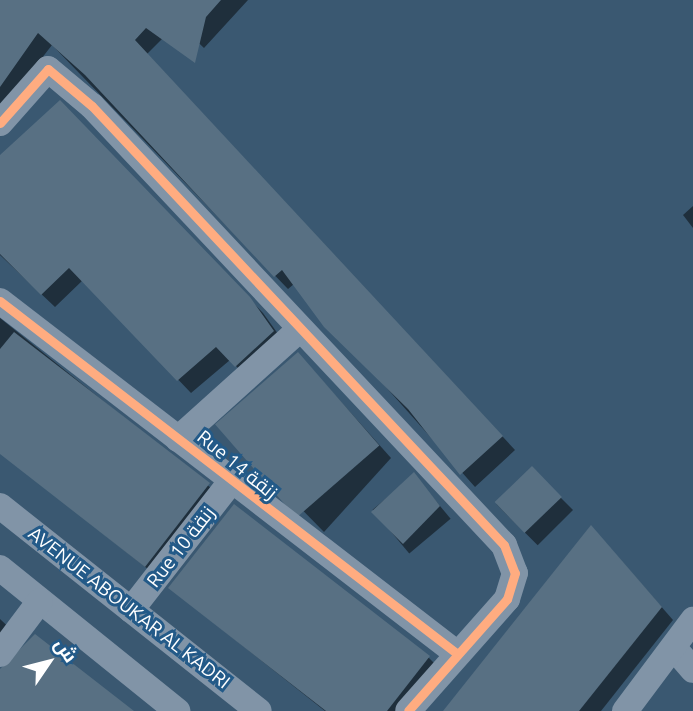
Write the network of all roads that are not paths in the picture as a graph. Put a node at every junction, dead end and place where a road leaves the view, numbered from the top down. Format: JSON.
{"nodes":[{"id":1,"x":0,"y":123,"type":"edge"},
{"id":2,"x":5,"y":316,"type":"edge"},
{"id":3,"x":299,"y":330,"type":"junction"},
{"id":4,"x":178,"y":439,"type":"junction"},
{"id":5,"x":230,"y":483,"type":"junction"},
{"id":6,"x":0,"y":506,"type":"edge"},
{"id":7,"x":0,"y":568,"type":"edge"},
{"id":8,"x":40,"y":601,"type":"junction"},
{"id":9,"x":131,"y":610,"type":"junction"},
{"id":10,"x":693,"y":620,"type":"edge"},
{"id":11,"x":674,"y":648,"type":"junction"},
{"id":12,"x":455,"y":652,"type":"junction"},
{"id":13,"x":0,"y":654,"type":"edge"},
{"id":14,"x":693,"y":670,"type":"edge"},
{"id":15,"x":177,"y":711,"type":"edge"},
{"id":16,"x":259,"y":711,"type":"edge"},
{"id":17,"x":408,"y":711,"type":"edge"},
{"id":18,"x":625,"y":711,"type":"edge"}],
"edges":[{"from":1,"to":3,"type":"street"},
{"from":2,"to":4,"type":"street","name":"Rue 14 زنقة"},
{"from":3,"to":4,"type":"street"},
{"from":3,"to":12,"type":"street"},
{"from":4,"to":5,"type":"street","name":"Rue 14 زنقة"},
{"from":5,"to":9,"type":"street","name":"Rue 10 زنقة"},
{"from":5,"to":12,"type":"street","name":"Rue 14 زنقة"},
{"from":6,"to":9,"type":"street","name":"AVENUE ABOUKAR AL KADRI"},
{"from":7,"to":8,"type":"street"},
{"from":8,"to":13,"type":"street"},
{"from":8,"to":15,"type":"street"},
{"from":9,"to":16,"type":"street","name":"AVENUE ABOUKAR AL KADRI"},
{"from":10,"to":11,"type":"street"},
{"from":11,"to":14,"type":"street"},
{"from":11,"to":18,"type":"street"},
{"from":12,"to":17,"type":"street"}]}
